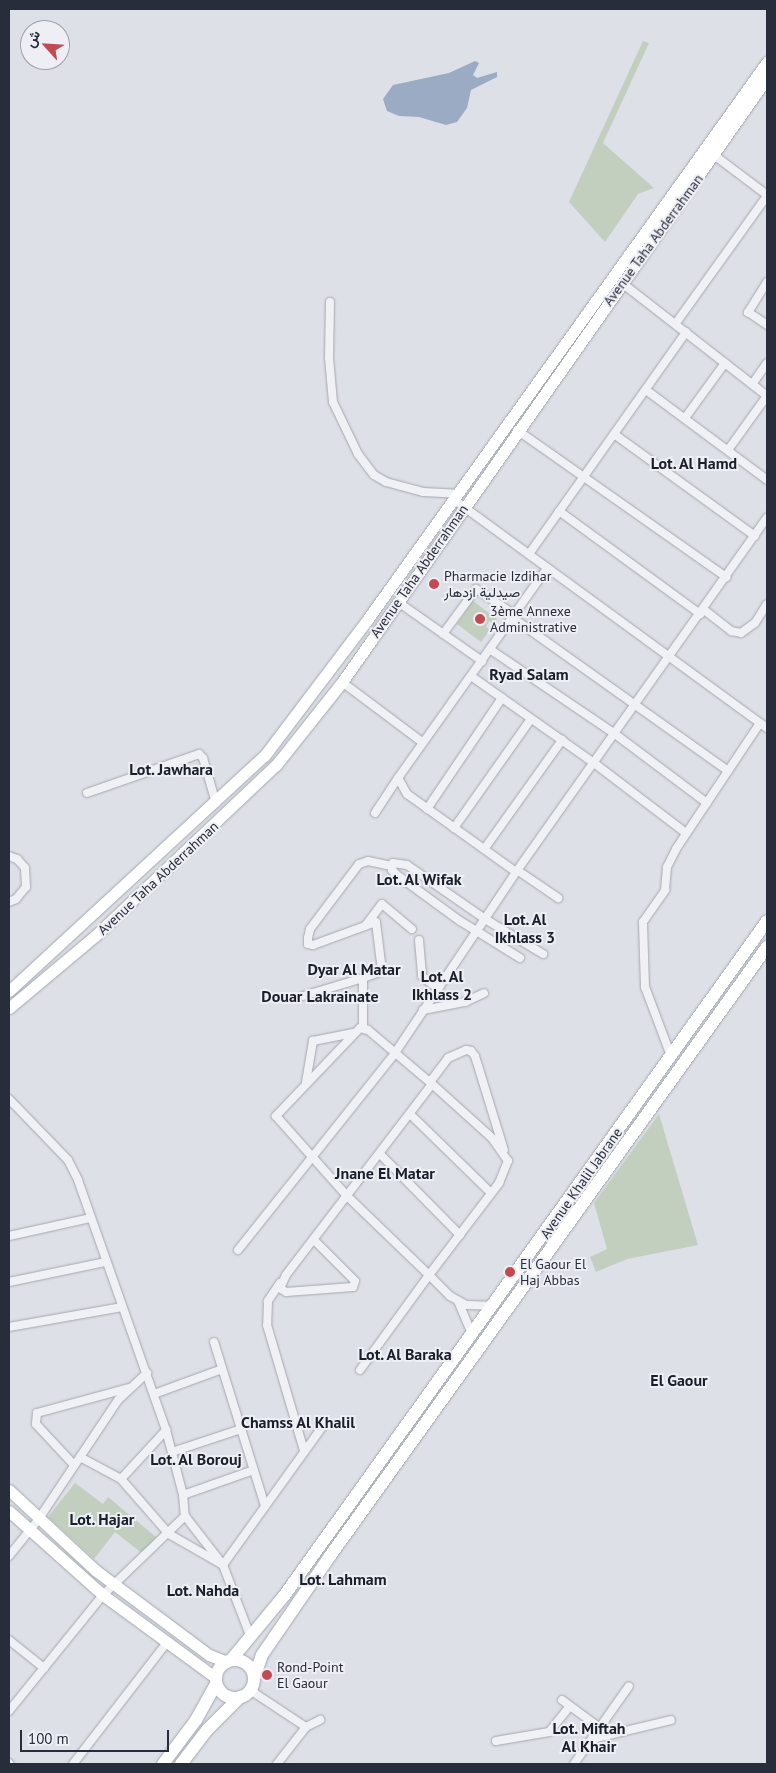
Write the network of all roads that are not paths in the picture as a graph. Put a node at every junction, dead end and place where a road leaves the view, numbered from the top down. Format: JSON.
{"nodes":[{"id":1,"x":767,"y":62,"type":"edge"},
{"id":2,"x":767,"y":78,"type":"edge"},
{"id":3,"x":714,"y":154,"type":"junction"},
{"id":4,"x":767,"y":195,"type":"edge"},
{"id":5,"x":767,"y":282,"type":"edge"},
{"id":6,"x":622,"y":283,"type":"junction"},
{"id":7,"x":330,"y":302,"type":"dead end"},
{"id":8,"x":676,"y":323,"type":"junction"},
{"id":9,"x":767,"y":325,"type":"edge"},
{"id":10,"x":686,"y":332,"type":"junction"},
{"id":11,"x":725,"y":362,"type":"junction"},
{"id":12,"x":767,"y":363,"type":"edge"},
{"id":13,"x":753,"y":383,"type":"junction"},
{"id":14,"x":646,"y":390,"type":"junction"},
{"id":15,"x":767,"y":396,"type":"edge"},
{"id":16,"x":685,"y":418,"type":"junction"},
{"id":17,"x":517,"y":430,"type":"junction"},
{"id":18,"x":614,"y":434,"type":"junction"},
{"id":19,"x":728,"y":450,"type":"junction"},
{"id":20,"x":585,"y":476,"type":"junction"},
{"id":21,"x":767,"y":480,"type":"edge"},
{"id":22,"x":455,"y":496,"type":"junction"},
{"id":23,"x":464,"y":506,"type":"junction"},
{"id":24,"x":559,"y":511,"type":"junction"},
{"id":25,"x":767,"y":518,"type":"edge"},
{"id":26,"x":755,"y":536,"type":"junction"},
{"id":27,"x":529,"y":554,"type":"junction"},
{"id":28,"x":547,"y":568,"type":"junction"},
{"id":29,"x":726,"y":577,"type":"junction"},
{"id":30,"x":398,"y":602,"type":"junction"},
{"id":31,"x":767,"y":604,"type":"edge"},
{"id":32,"x":702,"y":611,"type":"junction"},
{"id":33,"x":514,"y":617,"type":"junction"},
{"id":34,"x":443,"y":634,"type":"junction"},
{"id":35,"x":491,"y":650,"type":"junction"},
{"id":36,"x":670,"y":656,"type":"junction"},
{"id":37,"x":482,"y":662,"type":"junction"},
{"id":38,"x":471,"y":676,"type":"junction"},
{"id":39,"x":342,"y":682,"type":"junction"},
{"id":40,"x":502,"y":698,"type":"junction"},
{"id":41,"x":635,"y":704,"type":"junction"},
{"id":42,"x":531,"y":719,"type":"junction"},
{"id":43,"x":760,"y":723,"type":"junction"},
{"id":44,"x":767,"y":728,"type":"edge"},
{"id":45,"x":615,"y":734,"type":"junction"},
{"id":46,"x":562,"y":740,"type":"junction"},
{"id":47,"x":422,"y":742,"type":"junction"},
{"id":48,"x":594,"y":763,"type":"junction"},
{"id":49,"x":728,"y":771,"type":"junction"},
{"id":50,"x":398,"y":778,"type":"junction"},
{"id":51,"x":87,"y":793,"type":"dead end"},
{"id":52,"x":707,"y":802,"type":"junction"},
{"id":53,"x":216,"y":803,"type":"junction"},
{"id":54,"x":427,"y":809,"type":"junction"},
{"id":55,"x":375,"y":813,"type":"dead end"},
{"id":56,"x":454,"y":828,"type":"junction"},
{"id":57,"x":686,"y":834,"type":"junction"},
{"id":58,"x":485,"y":848,"type":"junction"},
{"id":59,"x":9,"y":856,"type":"edge"},
{"id":60,"x":391,"y":866,"type":"junction"},
{"id":61,"x":517,"y":871,"type":"junction"},
{"id":62,"x":558,"y":898,"type":"dead end"},
{"id":63,"x":9,"y":902,"type":"edge"},
{"id":64,"x":485,"y":919,"type":"junction"},
{"id":65,"x":767,"y":921,"type":"edge"},
{"id":66,"x":364,"y":926,"type":"junction"},
{"id":67,"x":412,"y":929,"type":"dead end"},
{"id":68,"x":477,"y":931,"type":"junction"},
{"id":69,"x":420,"y":940,"type":"dead end"},
{"id":70,"x":767,"y":947,"type":"edge"},
{"id":71,"x":543,"y":954,"type":"dead end"},
{"id":72,"x":520,"y":958,"type":"dead end"},
{"id":73,"x":363,"y":978,"type":"junction"},
{"id":74,"x":438,"y":989,"type":"junction"},
{"id":75,"x":9,"y":991,"type":"edge"},
{"id":76,"x":484,"y":993,"type":"dead end"},
{"id":77,"x":303,"y":996,"type":"dead end"},
{"id":78,"x":9,"y":1008,"type":"edge"},
{"id":79,"x":423,"y":1010,"type":"junction"},
{"id":80,"x":363,"y":1027,"type":"junction"},
{"id":81,"x":353,"y":1033,"type":"junction"},
{"id":82,"x":395,"y":1052,"type":"junction"},
{"id":83,"x":667,"y":1061,"type":"junction"},
{"id":84,"x":674,"y":1077,"type":"junction"},
{"id":85,"x":306,"y":1083,"type":"junction"},
{"id":86,"x":431,"y":1083,"type":"junction"},
{"id":87,"x":9,"y":1099,"type":"edge"},
{"id":88,"x":410,"y":1114,"type":"junction"},
{"id":89,"x":380,"y":1154,"type":"junction"},
{"id":90,"x":506,"y":1154,"type":"junction"},
{"id":91,"x":310,"y":1157,"type":"junction"},
{"id":92,"x":491,"y":1193,"type":"junction"},
{"id":93,"x":347,"y":1196,"type":"junction"},
{"id":94,"x":91,"y":1218,"type":"junction"},
{"id":95,"x":460,"y":1235,"type":"junction"},
{"id":96,"x":9,"y":1236,"type":"edge"},
{"id":97,"x":314,"y":1240,"type":"junction"},
{"id":98,"x":238,"y":1250,"type":"dead end"},
{"id":99,"x":106,"y":1262,"type":"junction"},
{"id":100,"x":429,"y":1275,"type":"junction"},
{"id":101,"x":282,"y":1281,"type":"junction"},
{"id":102,"x":9,"y":1282,"type":"edge"},
{"id":103,"x":458,"y":1301,"type":"junction"},
{"id":104,"x":493,"y":1306,"type":"junction"},
{"id":105,"x":122,"y":1307,"type":"junction"},
{"id":106,"x":9,"y":1327,"type":"edge"},
{"id":107,"x":472,"y":1335,"type":"junction"},
{"id":108,"x":214,"y":1342,"type":"dead end"},
{"id":109,"x":222,"y":1369,"type":"junction"},
{"id":110,"x":360,"y":1370,"type":"dead end"},
{"id":111,"x":147,"y":1373,"type":"junction"},
{"id":112,"x":130,"y":1387,"type":"junction"},
{"id":113,"x":154,"y":1394,"type":"junction"},
{"id":114,"x":325,"y":1423,"type":"dead end"},
{"id":115,"x":241,"y":1429,"type":"junction"},
{"id":116,"x":166,"y":1430,"type":"junction"},
{"id":117,"x":304,"y":1451,"type":"junction"},
{"id":118,"x":172,"y":1452,"type":"junction"},
{"id":119,"x":80,"y":1457,"type":"junction"},
{"id":120,"x":74,"y":1465,"type":"junction"},
{"id":121,"x":254,"y":1470,"type":"junction"},
{"id":122,"x":121,"y":1479,"type":"junction"},
{"id":123,"x":9,"y":1490,"type":"edge"},
{"id":124,"x":184,"y":1495,"type":"junction"},
{"id":125,"x":265,"y":1506,"type":"junction"},
{"id":126,"x":9,"y":1511,"type":"edge"},
{"id":127,"x":185,"y":1516,"type":"junction"},
{"id":128,"x":38,"y":1520,"type":"junction"},
{"id":129,"x":29,"y":1532,"type":"junction"},
{"id":130,"x":168,"y":1534,"type":"junction"},
{"id":131,"x":9,"y":1556,"type":"edge"},
{"id":132,"x":223,"y":1565,"type":"junction"},
{"id":133,"x":115,"y":1585,"type":"junction"},
{"id":134,"x":103,"y":1595,"type":"junction"},
{"id":135,"x":251,"y":1638,"type":"junction"},
{"id":136,"x":9,"y":1640,"type":"edge"},
{"id":137,"x":168,"y":1641,"type":"junction"},
{"id":138,"x":229,"y":1661,"type":"junction"},
{"id":139,"x":44,"y":1668,"type":"junction"},
{"id":140,"x":216,"y":1681,"type":"junction"},
{"id":141,"x":629,"y":1686,"type":"dead end"},
{"id":142,"x":248,"y":1688,"type":"junction"},
{"id":143,"x":562,"y":1700,"type":"dead end"},
{"id":144,"x":570,"y":1706,"type":"junction"},
{"id":145,"x":9,"y":1711,"type":"edge"},
{"id":146,"x":320,"y":1720,"type":"dead end"},
{"id":147,"x":671,"y":1720,"type":"dead end"},
{"id":148,"x":306,"y":1727,"type":"junction"},
{"id":149,"x":600,"y":1728,"type":"junction"},
{"id":150,"x":592,"y":1739,"type":"junction"},
{"id":151,"x":496,"y":1741,"type":"dead end"},
{"id":152,"x":72,"y":1764,"type":"edge"},
{"id":153,"x":163,"y":1764,"type":"edge"},
{"id":154,"x":181,"y":1764,"type":"edge"},
{"id":155,"x":276,"y":1764,"type":"edge"},
{"id":156,"x":574,"y":1764,"type":"edge"}],
"edges":[{"from":1,"to":22,"type":"street","name":"Avenue Taha Abderrahman"},
{"from":2,"to":3,"type":"street","name":"Avenue Taha Abderrahman"},
{"from":3,"to":4,"type":"street"},
{"from":3,"to":6,"type":"street","name":"Avenue Taha Abderrahman"},
{"from":4,"to":8,"type":"street"},
{"from":5,"to":9,"type":"street"},
{"from":6,"to":8,"type":"street"},
{"from":6,"to":17,"type":"street","name":"Avenue Taha Abderrahman"},
{"from":7,"to":22,"type":"street"},
{"from":8,"to":10,"type":"street"},
{"from":10,"to":11,"type":"street"},
{"from":10,"to":14,"type":"street"},
{"from":11,"to":13,"type":"street"},
{"from":11,"to":16,"type":"street"},
{"from":12,"to":13,"type":"street"},
{"from":13,"to":15,"type":"street"},
{"from":14,"to":16,"type":"street"},
{"from":14,"to":18,"type":"street"},
{"from":15,"to":19,"type":"street"},
{"from":16,"to":19,"type":"street"},
{"from":17,"to":20,"type":"street"},
{"from":17,"to":23,"type":"street","name":"Avenue Taha Abderrahman"},
{"from":18,"to":20,"type":"street"},
{"from":18,"to":26,"type":"street"},
{"from":19,"to":21,"type":"street"},
{"from":20,"to":24,"type":"street"},
{"from":20,"to":29,"type":"street"},
{"from":22,"to":23,"type":"street"},
{"from":22,"to":53,"type":"street","name":"Avenue Taha Abderrahman"},
{"from":23,"to":27,"type":"street"},
{"from":23,"to":30,"type":"street","name":"Avenue Taha Abderrahman"},
{"from":24,"to":27,"type":"street"},
{"from":24,"to":32,"type":"street"},
{"from":25,"to":26,"type":"street"},
{"from":26,"to":29,"type":"street"},
{"from":27,"to":28,"type":"street"},
{"from":28,"to":33,"type":"street"},
{"from":28,"to":36,"type":"street"},
{"from":29,"to":32,"type":"street"},
{"from":30,"to":34,"type":"street"},
{"from":30,"to":39,"type":"street","name":"Avenue Taha Abderrahman"},
{"from":31,"to":32,"type":"street"},
{"from":32,"to":36,"type":"street"},
{"from":33,"to":34,"type":"street"},
{"from":33,"to":35,"type":"street"},
{"from":33,"to":41,"type":"street"},
{"from":34,"to":37,"type":"street"},
{"from":35,"to":37,"type":"street"},
{"from":35,"to":45,"type":"street"},
{"from":36,"to":41,"type":"street"},
{"from":36,"to":43,"type":"street"},
{"from":37,"to":38,"type":"street"},
{"from":38,"to":40,"type":"street"},
{"from":38,"to":47,"type":"street"},
{"from":39,"to":47,"type":"street"},
{"from":39,"to":78,"type":"street","name":"Avenue Taha Abderrahman"},
{"from":40,"to":42,"type":"street"},
{"from":40,"to":54,"type":"street"},
{"from":41,"to":45,"type":"street"},
{"from":41,"to":49,"type":"street"},
{"from":42,"to":46,"type":"street"},
{"from":42,"to":56,"type":"street"},
{"from":43,"to":44,"type":"street"},
{"from":43,"to":49,"type":"street"},
{"from":45,"to":48,"type":"street"},
{"from":45,"to":52,"type":"street"},
{"from":46,"to":48,"type":"street"},
{"from":46,"to":58,"type":"street"},
{"from":47,"to":50,"type":"street"},
{"from":48,"to":57,"type":"street"},
{"from":48,"to":61,"type":"street"},
{"from":49,"to":52,"type":"street"},
{"from":50,"to":54,"type":"street"},
{"from":50,"to":55,"type":"street"},
{"from":51,"to":53,"type":"street"},
{"from":52,"to":57,"type":"street"},
{"from":53,"to":75,"type":"street","name":"Avenue Taha Abderrahman"},
{"from":54,"to":56,"type":"street"},
{"from":56,"to":58,"type":"street"},
{"from":57,"to":83,"type":"street"},
{"from":58,"to":61,"type":"street"},
{"from":59,"to":63,"type":"street"},
{"from":60,"to":64,"type":"street"},
{"from":60,"to":66,"type":"street"},
{"from":60,"to":68,"type":"street"},
{"from":61,"to":62,"type":"street"},
{"from":61,"to":64,"type":"street"},
{"from":64,"to":68,"type":"street"},
{"from":64,"to":71,"type":"street"},
{"from":65,"to":83,"type":"main road","name":"Avenue Khalil Jabrane"},
{"from":66,"to":67,"type":"street"},
{"from":66,"to":73,"type":"street"},
{"from":68,"to":72,"type":"street"},
{"from":68,"to":74,"type":"street"},
{"from":69,"to":74,"type":"street"},
{"from":70,"to":84,"type":"main road","name":"Avenue Khalil Jabrane"},
{"from":73,"to":77,"type":"street"},
{"from":73,"to":80,"type":"street"},
{"from":74,"to":79,"type":"street"},
{"from":76,"to":79,"type":"street"},
{"from":79,"to":82,"type":"street"},
{"from":80,"to":81,"type":"street"},
{"from":80,"to":82,"type":"street"},
{"from":81,"to":85,"type":"street"},
{"from":81,"to":85,"type":"street"},
{"from":82,"to":86,"type":"street"},
{"from":82,"to":91,"type":"street"},
{"from":83,"to":84,"type":"main road"},
{"from":83,"to":104,"type":"main road","name":"Avenue Khalil Jabrane"},
{"from":84,"to":142,"type":"main road","name":"Avenue Khalil Jabrane"},
{"from":85,"to":91,"type":"street"},
{"from":86,"to":88,"type":"street"},
{"from":86,"to":90,"type":"street"},
{"from":86,"to":90,"type":"street"},
{"from":87,"to":94,"type":"street"},
{"from":88,"to":89,"type":"street"},
{"from":88,"to":92,"type":"street"},
{"from":89,"to":93,"type":"street"},
{"from":89,"to":95,"type":"street"},
{"from":90,"to":92,"type":"street"},
{"from":91,"to":93,"type":"street"},
{"from":91,"to":98,"type":"street"},
{"from":92,"to":95,"type":"street"},
{"from":93,"to":97,"type":"street"},
{"from":93,"to":100,"type":"street"},
{"from":94,"to":96,"type":"street"},
{"from":94,"to":99,"type":"street"},
{"from":95,"to":100,"type":"street"},
{"from":97,"to":101,"type":"street"},
{"from":97,"to":101,"type":"street"},
{"from":99,"to":102,"type":"street"},
{"from":99,"to":105,"type":"street"},
{"from":100,"to":103,"type":"street"},
{"from":100,"to":110,"type":"street"},
{"from":101,"to":117,"type":"street"},
{"from":103,"to":104,"type":"street"},
{"from":103,"to":107,"type":"street"},
{"from":104,"to":107,"type":"main road","name":"Avenue Khalil Jabrane"},
{"from":105,"to":106,"type":"street"},
{"from":105,"to":111,"type":"street"},
{"from":107,"to":135,"type":"main road","name":"Avenue Khalil Jabrane"},
{"from":108,"to":109,"type":"street"},
{"from":109,"to":113,"type":"street"},
{"from":109,"to":115,"type":"street"},
{"from":111,"to":112,"type":"street"},
{"from":111,"to":113,"type":"street"},
{"from":112,"to":119,"type":"street"},
{"from":112,"to":120,"type":"street"},
{"from":113,"to":116,"type":"street"},
{"from":114,"to":117,"type":"street"},
{"from":115,"to":118,"type":"street"},
{"from":115,"to":121,"type":"street"},
{"from":116,"to":118,"type":"street"},
{"from":116,"to":122,"type":"street"},
{"from":117,"to":125,"type":"street"},
{"from":118,"to":124,"type":"street"},
{"from":119,"to":120,"type":"street"},
{"from":119,"to":122,"type":"street"},
{"from":120,"to":128,"type":"street"},
{"from":121,"to":124,"type":"street"},
{"from":121,"to":125,"type":"street"},
{"from":122,"to":130,"type":"street"},
{"from":123,"to":128,"type":"street"},
{"from":124,"to":127,"type":"street"},
{"from":125,"to":132,"type":"street"},
{"from":126,"to":129,"type":"street"},
{"from":127,"to":130,"type":"street"},
{"from":127,"to":132,"type":"street"},
{"from":128,"to":129,"type":"street"},
{"from":128,"to":133,"type":"street"},
{"from":129,"to":131,"type":"street"},
{"from":129,"to":134,"type":"street"},
{"from":130,"to":132,"type":"street"},
{"from":130,"to":133,"type":"street"},
{"from":132,"to":135,"type":"street"},
{"from":133,"to":134,"type":"street"},
{"from":133,"to":138,"type":"street"},
{"from":134,"to":137,"type":"street"},
{"from":134,"to":139,"type":"street"},
{"from":135,"to":138,"type":"main road","name":"Avenue Khalil Jabrane"},
{"from":136,"to":139,"type":"street"},
{"from":137,"to":140,"type":"street"},
{"from":137,"to":152,"type":"street"},
{"from":138,"to":140,"type":"main road"},
{"from":138,"to":142,"type":"main road"},
{"from":139,"to":145,"type":"street"},
{"from":140,"to":142,"type":"main road"},
{"from":140,"to":153,"type":"main road"},
{"from":141,"to":149,"type":"street"},
{"from":142,"to":148,"type":"street"},
{"from":142,"to":154,"type":"main road","name":"Avenue Khalil Jabrane"},
{"from":143,"to":144,"type":"street"},
{"from":144,"to":149,"type":"street"},
{"from":144,"to":151,"type":"street"},
{"from":146,"to":148,"type":"street"},
{"from":147,"to":150,"type":"street"},
{"from":148,"to":155,"type":"street"},
{"from":149,"to":150,"type":"street"},
{"from":150,"to":156,"type":"street"}]}
